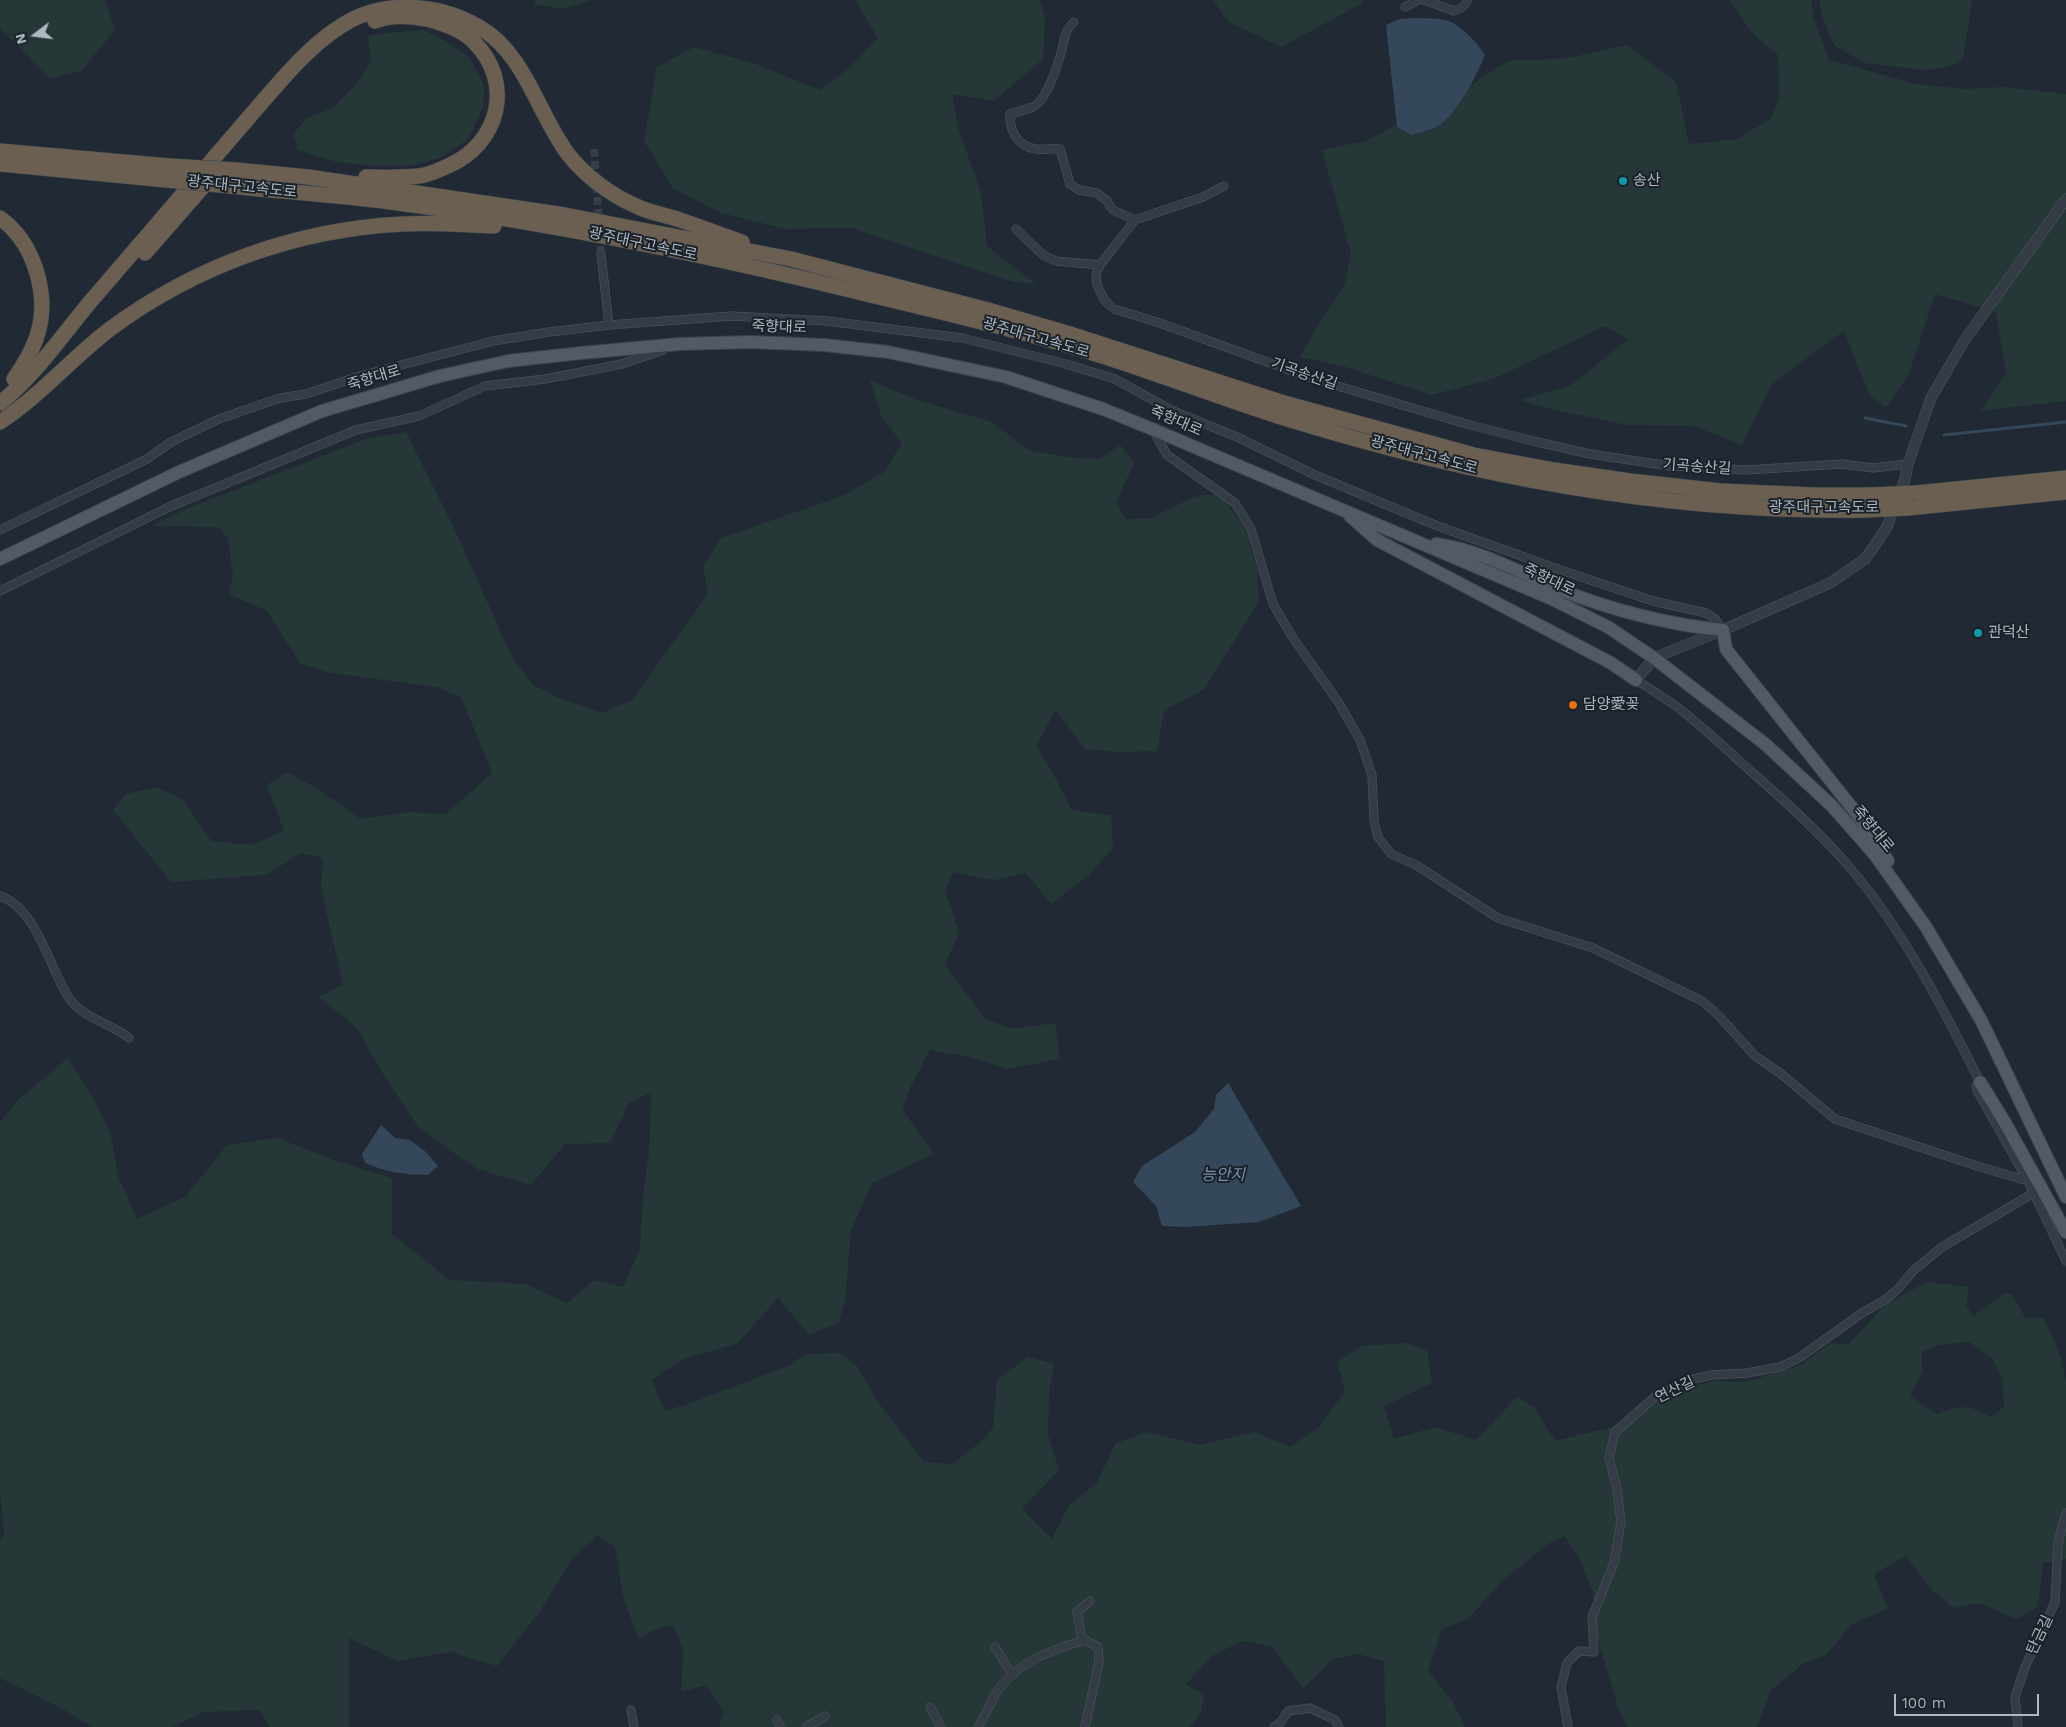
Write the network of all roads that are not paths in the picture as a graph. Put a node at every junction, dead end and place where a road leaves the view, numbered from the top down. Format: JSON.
{"nodes":[{"id":1,"x":1418,"y":0,"type":"edge"},
{"id":2,"x":1424,"y":0,"type":"edge"},
{"id":3,"x":1468,"y":0,"type":"edge"},
{"id":4,"x":1405,"y":7,"type":"dead end"},
{"id":5,"x":1074,"y":22,"type":"dead end"},
{"id":6,"x":0,"y":151,"type":"edge"},
{"id":7,"x":0,"y":164,"type":"edge"},
{"id":8,"x":167,"y":173,"type":"junction"},
{"id":9,"x":308,"y":177,"type":"junction"},
{"id":10,"x":1224,"y":186,"type":"dead end"},
{"id":11,"x":2066,"y":200,"type":"edge"},
{"id":12,"x":0,"y":218,"type":"edge"},
{"id":13,"x":1135,"y":220,"type":"junction"},
{"id":14,"x":561,"y":228,"type":"junction"},
{"id":15,"x":1016,"y":230,"type":"dead end"},
{"id":16,"x":601,"y":254,"type":"tunnel mouth"},
{"id":17,"x":790,"y":259,"type":"junction"},
{"id":18,"x":1100,"y":265,"type":"junction"},
{"id":19,"x":609,"y":324,"type":"junction"},
{"id":20,"x":680,"y":344,"type":"junction"},
{"id":21,"x":0,"y":396,"type":"edge"},
{"id":22,"x":0,"y":403,"type":"edge"},
{"id":23,"x":0,"y":414,"type":"edge"},
{"id":24,"x":0,"y":422,"type":"edge"},
{"id":25,"x":1152,"y":429,"type":"junction"},
{"id":26,"x":1908,"y":464,"type":"junction"},
{"id":27,"x":2066,"y":478,"type":"edge"},
{"id":28,"x":2066,"y":492,"type":"edge"},
{"id":29,"x":1343,"y":509,"type":"junction"},
{"id":30,"x":0,"y":530,"type":"edge"},
{"id":31,"x":1419,"y":542,"type":"junction"},
{"id":32,"x":0,"y":559,"type":"edge"},
{"id":33,"x":0,"y":591,"type":"edge"},
{"id":34,"x":1723,"y":630,"type":"junction"},
{"id":35,"x":1654,"y":658,"type":"junction"},
{"id":36,"x":1636,"y":680,"type":"junction"},
{"id":37,"x":1901,"y":891,"type":"junction"},
{"id":38,"x":0,"y":896,"type":"edge"},
{"id":39,"x":129,"y":1038,"type":"dead end"},
{"id":40,"x":1980,"y":1082,"type":"junction"},
{"id":41,"x":2028,"y":1181,"type":"junction"},
{"id":42,"x":2037,"y":1190,"type":"junction"},
{"id":43,"x":2066,"y":1197,"type":"edge"},
{"id":44,"x":2066,"y":1232,"type":"edge"},
{"id":45,"x":2066,"y":1262,"type":"edge"},
{"id":46,"x":2066,"y":1512,"type":"edge"},
{"id":47,"x":1090,"y":1601,"type":"dead end"},
{"id":48,"x":1082,"y":1641,"type":"junction"},
{"id":49,"x":995,"y":1647,"type":"dead end"},
{"id":50,"x":1011,"y":1673,"type":"junction"},
{"id":51,"x":930,"y":1707,"type":"dead end"},
{"id":52,"x":631,"y":1710,"type":"dead end"},
{"id":53,"x":825,"y":1716,"type":"dead end"},
{"id":54,"x":634,"y":1727,"type":"edge"},
{"id":55,"x":806,"y":1727,"type":"edge"},
{"id":56,"x":941,"y":1727,"type":"edge"},
{"id":57,"x":978,"y":1727,"type":"edge"},
{"id":58,"x":1085,"y":1727,"type":"edge"},
{"id":59,"x":1274,"y":1727,"type":"edge"},
{"id":60,"x":1339,"y":1727,"type":"edge"},
{"id":61,"x":1568,"y":1727,"type":"edge"},
{"id":62,"x":2018,"y":1727,"type":"edge"}],
"edges":[{"from":1,"to":4,"type":"street"},
{"from":2,"to":3,"type":"street"},
{"from":5,"to":13,"type":"street"},
{"from":6,"to":8,"type":"highway","name":"광주대구고속도로"},
{"from":7,"to":8,"type":"highway","name":"광주대구고속도로"},
{"from":8,"to":9,"type":"highway","name":"광주대구고속도로","bridge":true},
{"from":8,"to":14,"type":"highway","name":"광주대구고속도로","bridge":true},
{"from":9,"to":17,"type":"highway","name":"광주대구고속도로"},
{"from":9,"to":23,"type":"highway"},
{"from":10,"to":13,"type":"street"},
{"from":11,"to":26,"type":"street"},
{"from":12,"to":21,"type":"highway"},
{"from":13,"to":18,"type":"street"},
{"from":14,"to":24,"type":"highway"},
{"from":14,"to":28,"type":"highway","name":"광주대구고속도로","bridge":true},
{"from":15,"to":18,"type":"street"},
{"from":16,"to":19,"type":"street"},
{"from":17,"to":22,"type":"highway"},
{"from":17,"to":27,"type":"highway","name":"광주대구고속도로","bridge":true},
{"from":18,"to":26,"type":"street","name":"기곡송산길"},
{"from":19,"to":30,"type":"street"},
{"from":19,"to":34,"type":"street"},
{"from":20,"to":25,"type":"main road","name":"죽향대로"},
{"from":20,"to":32,"type":"main road","name":"죽향대로"},
{"from":20,"to":33,"type":"street"},
{"from":25,"to":29,"type":"main road","name":"죽향대로"},
{"from":25,"to":41,"type":"street"},
{"from":26,"to":34,"type":"street"},
{"from":29,"to":31,"type":"main road","name":"죽향대로"},
{"from":29,"to":36,"type":"main road"},
{"from":31,"to":34,"type":"main road"},
{"from":31,"to":35,"type":"main road","name":"죽향대로"},
{"from":34,"to":35,"type":"street"},
{"from":34,"to":37,"type":"main road"},
{"from":35,"to":36,"type":"street"},
{"from":35,"to":37,"type":"main road","name":"죽향대로"},
{"from":36,"to":40,"type":"street"},
{"from":37,"to":43,"type":"main road","name":"죽향대로"},
{"from":38,"to":39,"type":"street"},
{"from":40,"to":41,"type":"street"},
{"from":40,"to":42,"type":"main road"},
{"from":41,"to":42,"type":"street"},
{"from":42,"to":44,"type":"main road"},
{"from":42,"to":45,"type":"street"},
{"from":42,"to":61,"type":"street","name":"연산길"},
{"from":46,"to":62,"type":"street","name":"탄금길"},
{"from":47,"to":48,"type":"street"},
{"from":48,"to":50,"type":"street"},
{"from":48,"to":58,"type":"street"},
{"from":49,"to":50,"type":"street"},
{"from":50,"to":57,"type":"street"},
{"from":51,"to":56,"type":"street"},
{"from":52,"to":54,"type":"street"},
{"from":53,"to":55,"type":"street"},
{"from":59,"to":60,"type":"street"}]}
